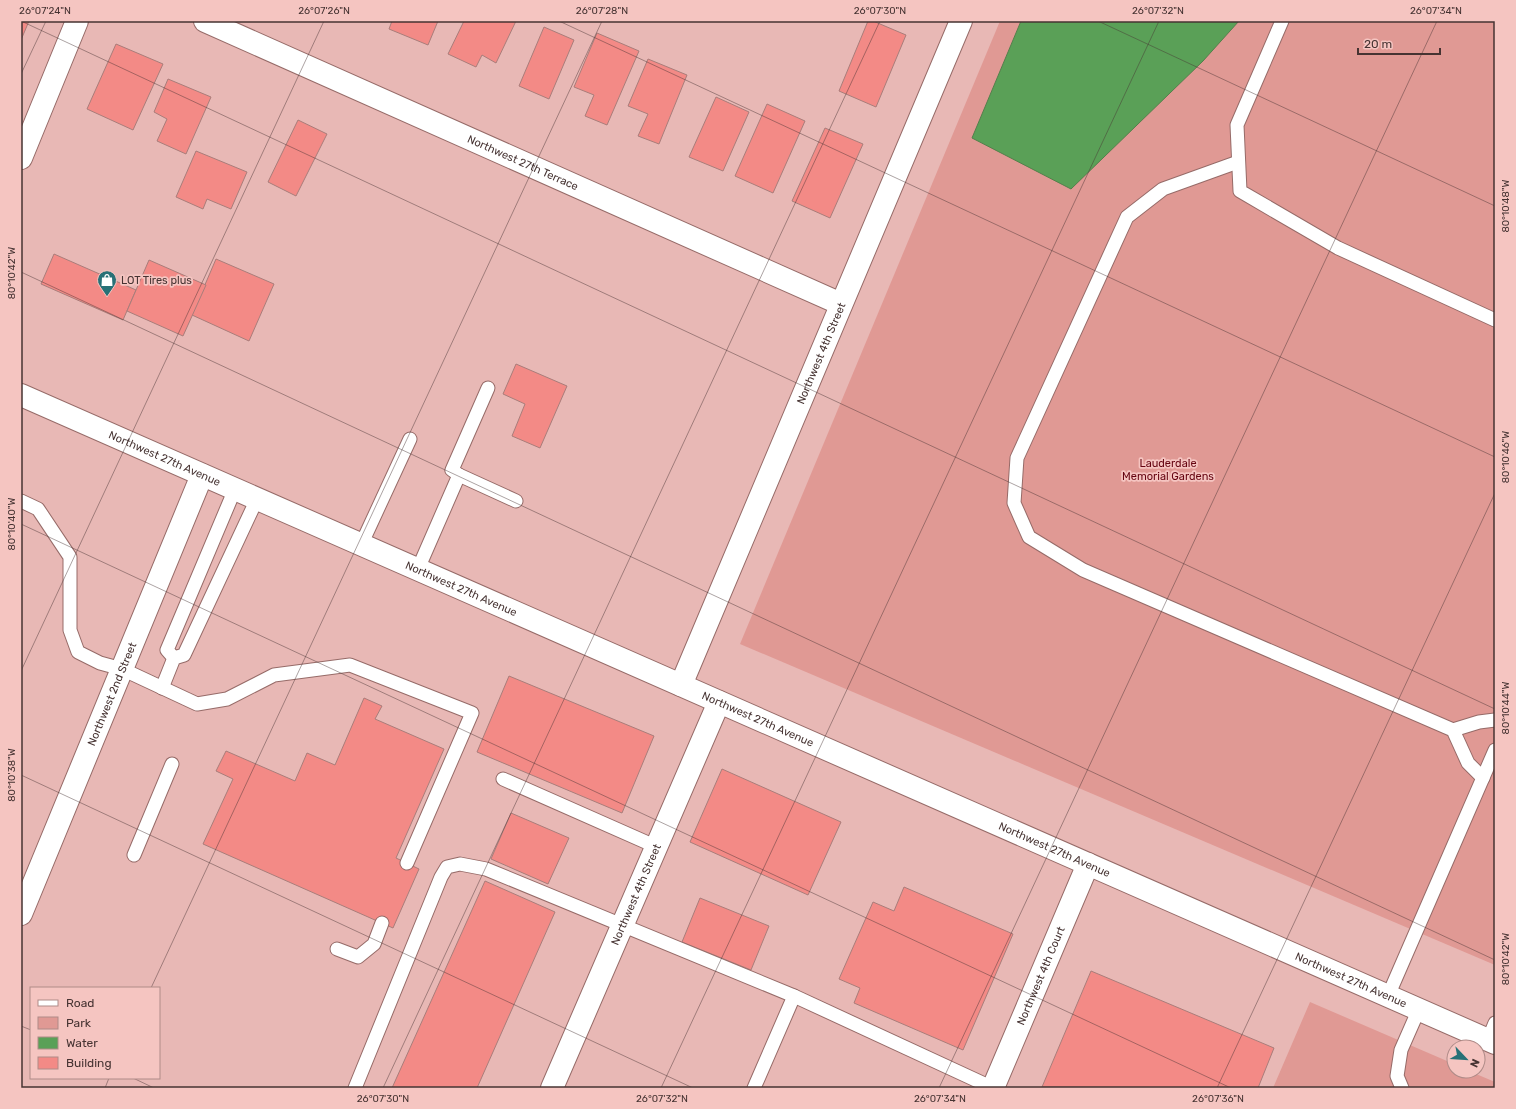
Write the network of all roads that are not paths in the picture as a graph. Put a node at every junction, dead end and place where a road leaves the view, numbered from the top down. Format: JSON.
{"nodes":[{"id":1,"x":78,"y":21,"type":"edge"},
{"id":2,"x":205,"y":21,"type":"edge"},
{"id":3,"x":961,"y":21,"type":"edge"},
{"id":4,"x":1282,"y":21,"type":"edge"},
{"id":5,"x":21,"y":158,"type":"edge"},
{"id":6,"x":1238,"y":162,"type":"junction"},
{"id":7,"x":841,"y":304,"type":"junction"},
{"id":8,"x":1495,"y":320,"type":"edge"},
{"id":9,"x":488,"y":388,"type":"dead end"},
{"id":10,"x":21,"y":395,"type":"edge"},
{"id":11,"x":410,"y":439,"type":"dead end"},
{"id":12,"x":202,"y":475,"type":"junction"},
{"id":13,"x":459,"y":475,"type":"junction"},
{"id":14,"x":235,"y":489,"type":"junction"},
{"id":15,"x":257,"y":499,"type":"junction"},
{"id":16,"x":21,"y":501,"type":"edge"},
{"id":17,"x":516,"y":501,"type":"dead end"},
{"id":18,"x":361,"y":545,"type":"junction"},
{"id":19,"x":418,"y":570,"type":"junction"},
{"id":20,"x":174,"y":658,"type":"junction"},
{"id":21,"x":122,"y":669,"type":"junction"},
{"id":22,"x":681,"y":685,"type":"junction"},
{"id":23,"x":162,"y":688,"type":"junction"},
{"id":24,"x":719,"y":702,"type":"junction"},
{"id":25,"x":1495,"y":720,"type":"edge"},
{"id":26,"x":1453,"y":730,"type":"junction"},
{"id":27,"x":1495,"y":750,"type":"edge"},
{"id":28,"x":172,"y":764,"type":"dead end"},
{"id":29,"x":1483,"y":778,"type":"junction"},
{"id":30,"x":503,"y":779,"type":"dead end"},
{"id":31,"x":657,"y":846,"type":"junction"},
{"id":32,"x":134,"y":855,"type":"dead end"},
{"id":33,"x":407,"y":863,"type":"dead end"},
{"id":34,"x":1088,"y":864,"type":"junction"},
{"id":35,"x":21,"y":914,"type":"edge"},
{"id":36,"x":382,"y":923,"type":"dead end"},
{"id":37,"x":623,"y":924,"type":"junction"},
{"id":38,"x":338,"y":949,"type":"dead end"},
{"id":39,"x":794,"y":996,"type":"junction"},
{"id":40,"x":1388,"y":996,"type":"junction"},
{"id":41,"x":1419,"y":1009,"type":"junction"},
{"id":42,"x":1493,"y":1035,"type":"edge"},
{"id":43,"x":354,"y":1088,"type":"edge"},
{"id":44,"x":552,"y":1088,"type":"edge"},
{"id":45,"x":754,"y":1088,"type":"edge"},
{"id":46,"x":993,"y":1088,"type":"edge"},
{"id":47,"x":1402,"y":1088,"type":"edge"}],
"edges":[{"from":1,"to":5,"type":"street"},
{"from":2,"to":7,"type":"street","name":"Northwest 27th Terrace"},
{"from":3,"to":7,"type":"street","name":"Northwest 4th Street"},
{"from":4,"to":6,"type":"lane"},
{"from":6,"to":8,"type":"lane"},
{"from":6,"to":26,"type":"lane"},
{"from":7,"to":22,"type":"street","name":"Northwest 4th Street"},
{"from":9,"to":13,"type":"lane"},
{"from":10,"to":12,"type":"street","name":"Northwest 27th Avenue"},
{"from":11,"to":18,"type":"lane"},
{"from":12,"to":14,"type":"street","name":"Northwest 27th Avenue"},
{"from":12,"to":21,"type":"street","name":"Northwest 2nd Street"},
{"from":13,"to":17,"type":"lane"},
{"from":13,"to":19,"type":"lane"},
{"from":14,"to":15,"type":"street","name":"Northwest 27th Avenue"},
{"from":14,"to":20,"type":"lane"},
{"from":15,"to":18,"type":"street","name":"Northwest 27th Avenue"},
{"from":15,"to":20,"type":"lane"},
{"from":16,"to":21,"type":"lane"},
{"from":18,"to":19,"type":"street","name":"Northwest 27th Avenue"},
{"from":19,"to":22,"type":"street","name":"Northwest 27th Avenue"},
{"from":20,"to":23,"type":"lane"},
{"from":21,"to":23,"type":"lane"},
{"from":21,"to":35,"type":"street","name":"Northwest 2nd Street"},
{"from":22,"to":24,"type":"street","name":"Northwest 27th Avenue"},
{"from":23,"to":33,"type":"lane"},
{"from":24,"to":31,"type":"street","name":"Northwest 4th Street"},
{"from":24,"to":34,"type":"street","name":"Northwest 27th Avenue"},
{"from":25,"to":26,"type":"lane"},
{"from":26,"to":29,"type":"lane"},
{"from":27,"to":29,"type":"lane"},
{"from":28,"to":32,"type":"lane"},
{"from":29,"to":40,"type":"lane"},
{"from":30,"to":31,"type":"lane"},
{"from":31,"to":37,"type":"street","name":"Northwest 4th Street"},
{"from":34,"to":40,"type":"street","name":"Northwest 27th Avenue"},
{"from":34,"to":46,"type":"street","name":"Northwest 4th Court"},
{"from":36,"to":38,"type":"lane"},
{"from":37,"to":39,"type":"lane"},
{"from":37,"to":43,"type":"lane"},
{"from":37,"to":44,"type":"street","name":"Northwest 4th Street"},
{"from":39,"to":45,"type":"lane"},
{"from":39,"to":46,"type":"lane"},
{"from":40,"to":41,"type":"street","name":"Northwest 27th Avenue"},
{"from":41,"to":42,"type":"street","name":"Northwest 27th Avenue"},
{"from":41,"to":47,"type":"lane"}]}
